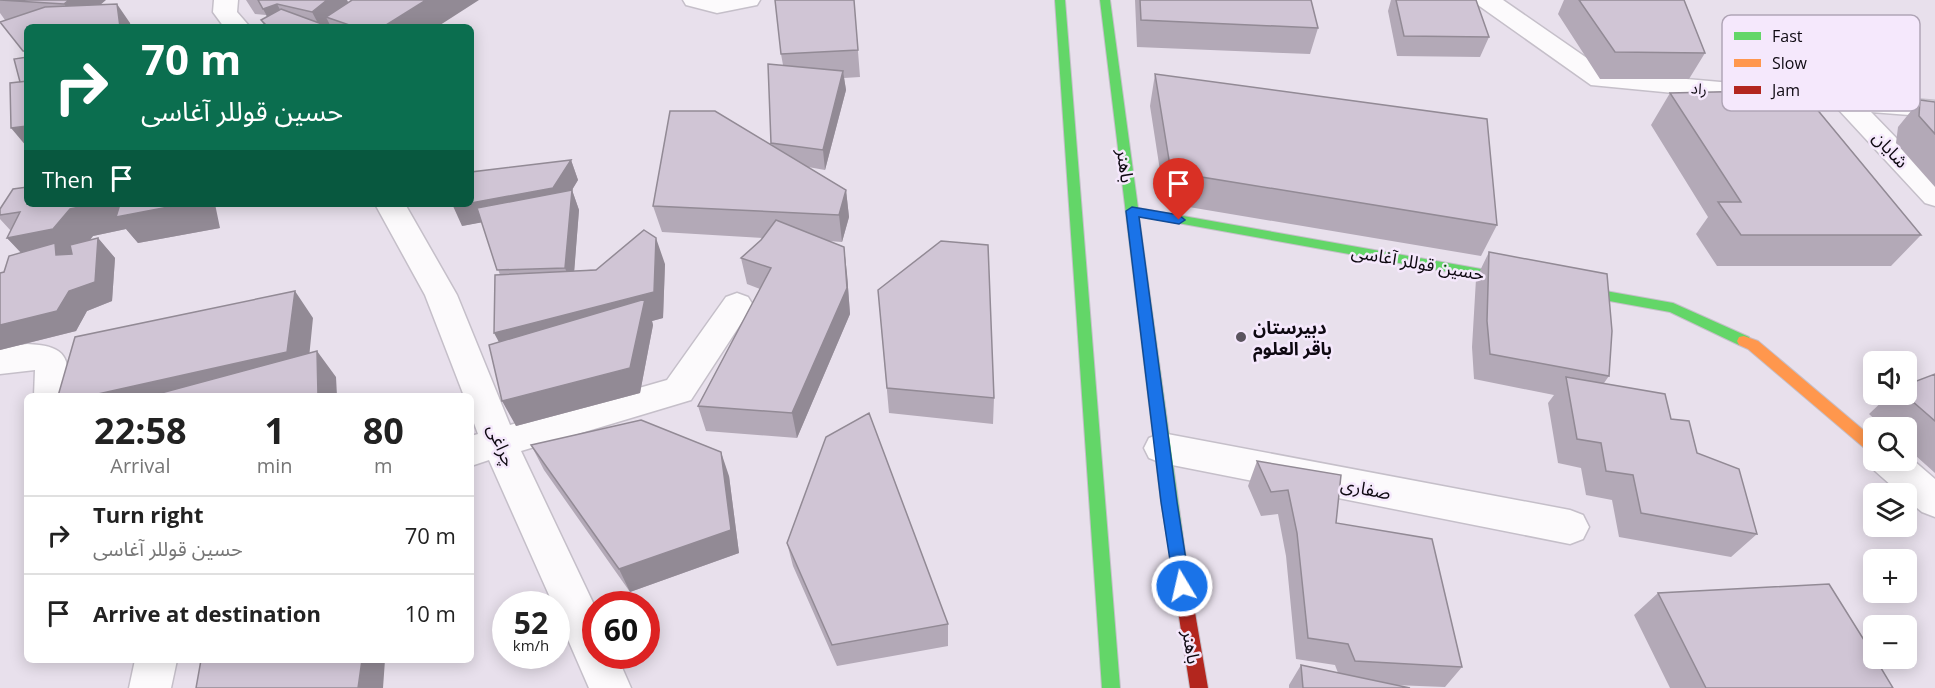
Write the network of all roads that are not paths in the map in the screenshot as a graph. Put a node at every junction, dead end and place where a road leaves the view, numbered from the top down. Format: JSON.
{"nodes":[{"id":1,"x":226,"y":0,"type":"edge"},
{"id":2,"x":695,"y":0,"type":"edge"},
{"id":3,"x":748,"y":0,"type":"edge"},
{"id":4,"x":1059,"y":0,"type":"edge"},
{"id":5,"x":1106,"y":0,"type":"edge"},
{"id":6,"x":1487,"y":0,"type":"edge"},
{"id":7,"x":235,"y":24,"type":"edge"},
{"id":8,"x":1722,"y":90,"type":"edge"},
{"id":9,"x":1920,"y":108,"type":"edge"},
{"id":10,"x":1935,"y":109,"type":"edge"},
{"id":11,"x":1855,"y":111,"type":"edge"},
{"id":12,"x":1935,"y":196,"type":"edge"},
{"id":13,"x":392,"y":207,"type":"edge"},
{"id":14,"x":1132,"y":211,"type":"junction"},
{"id":15,"x":737,"y":305,"type":"dead end"},
{"id":16,"x":0,"y":361,"type":"edge"},
{"id":17,"x":51,"y":393,"type":"edge"},
{"id":18,"x":470,"y":393,"type":"edge"},
{"id":19,"x":474,"y":406,"type":"edge"},
{"id":20,"x":1863,"y":439,"type":"edge"},
{"id":21,"x":486,"y":447,"type":"edge"},
{"id":22,"x":1162,"y":448,"type":"junction"},
{"id":23,"x":1901,"y":471,"type":"edge"},
{"id":24,"x":1935,"y":501,"type":"edge"},
{"id":25,"x":1570,"y":527,"type":"dead end"},
{"id":26,"x":582,"y":629,"type":"edge"},
{"id":27,"x":155,"y":663,"type":"edge"},
{"id":28,"x":602,"y":669,"type":"edge"},
{"id":29,"x":150,"y":688,"type":"edge"},
{"id":30,"x":610,"y":688,"type":"edge"},
{"id":31,"x":1111,"y":688,"type":"edge"},
{"id":32,"x":1199,"y":688,"type":"edge"}],
"edges":[{"from":1,"to":7,"type":"street"},
{"from":2,"to":3,"type":"street"},
{"from":4,"to":31,"type":"main road"},
{"from":5,"to":14,"type":"main road","name":"باهنر"},
{"from":6,"to":8,"type":"street","name":"راد"},
{"from":9,"to":10,"type":"street","name":"راد"},
{"from":11,"to":12,"type":"street","name":"شایان"},
{"from":13,"to":18,"type":"street","name":"چراغی"},
{"from":14,"to":20,"type":"main road","name":"حسین قوللر آغاسی"},
{"from":14,"to":22,"type":"main road","name":"باهنر"},
{"from":15,"to":21,"type":"street"},
{"from":16,"to":17,"type":"street"},
{"from":19,"to":21,"type":"street","name":"چراغی"},
{"from":21,"to":26,"type":"street","name":"چراغی"},
{"from":22,"to":25,"type":"street","name":"صفاری"},
{"from":22,"to":32,"type":"main road","name":"باهنر"},
{"from":23,"to":24,"type":"street"},
{"from":27,"to":29,"type":"street"},
{"from":28,"to":30,"type":"street","name":"چراغی"}]}
